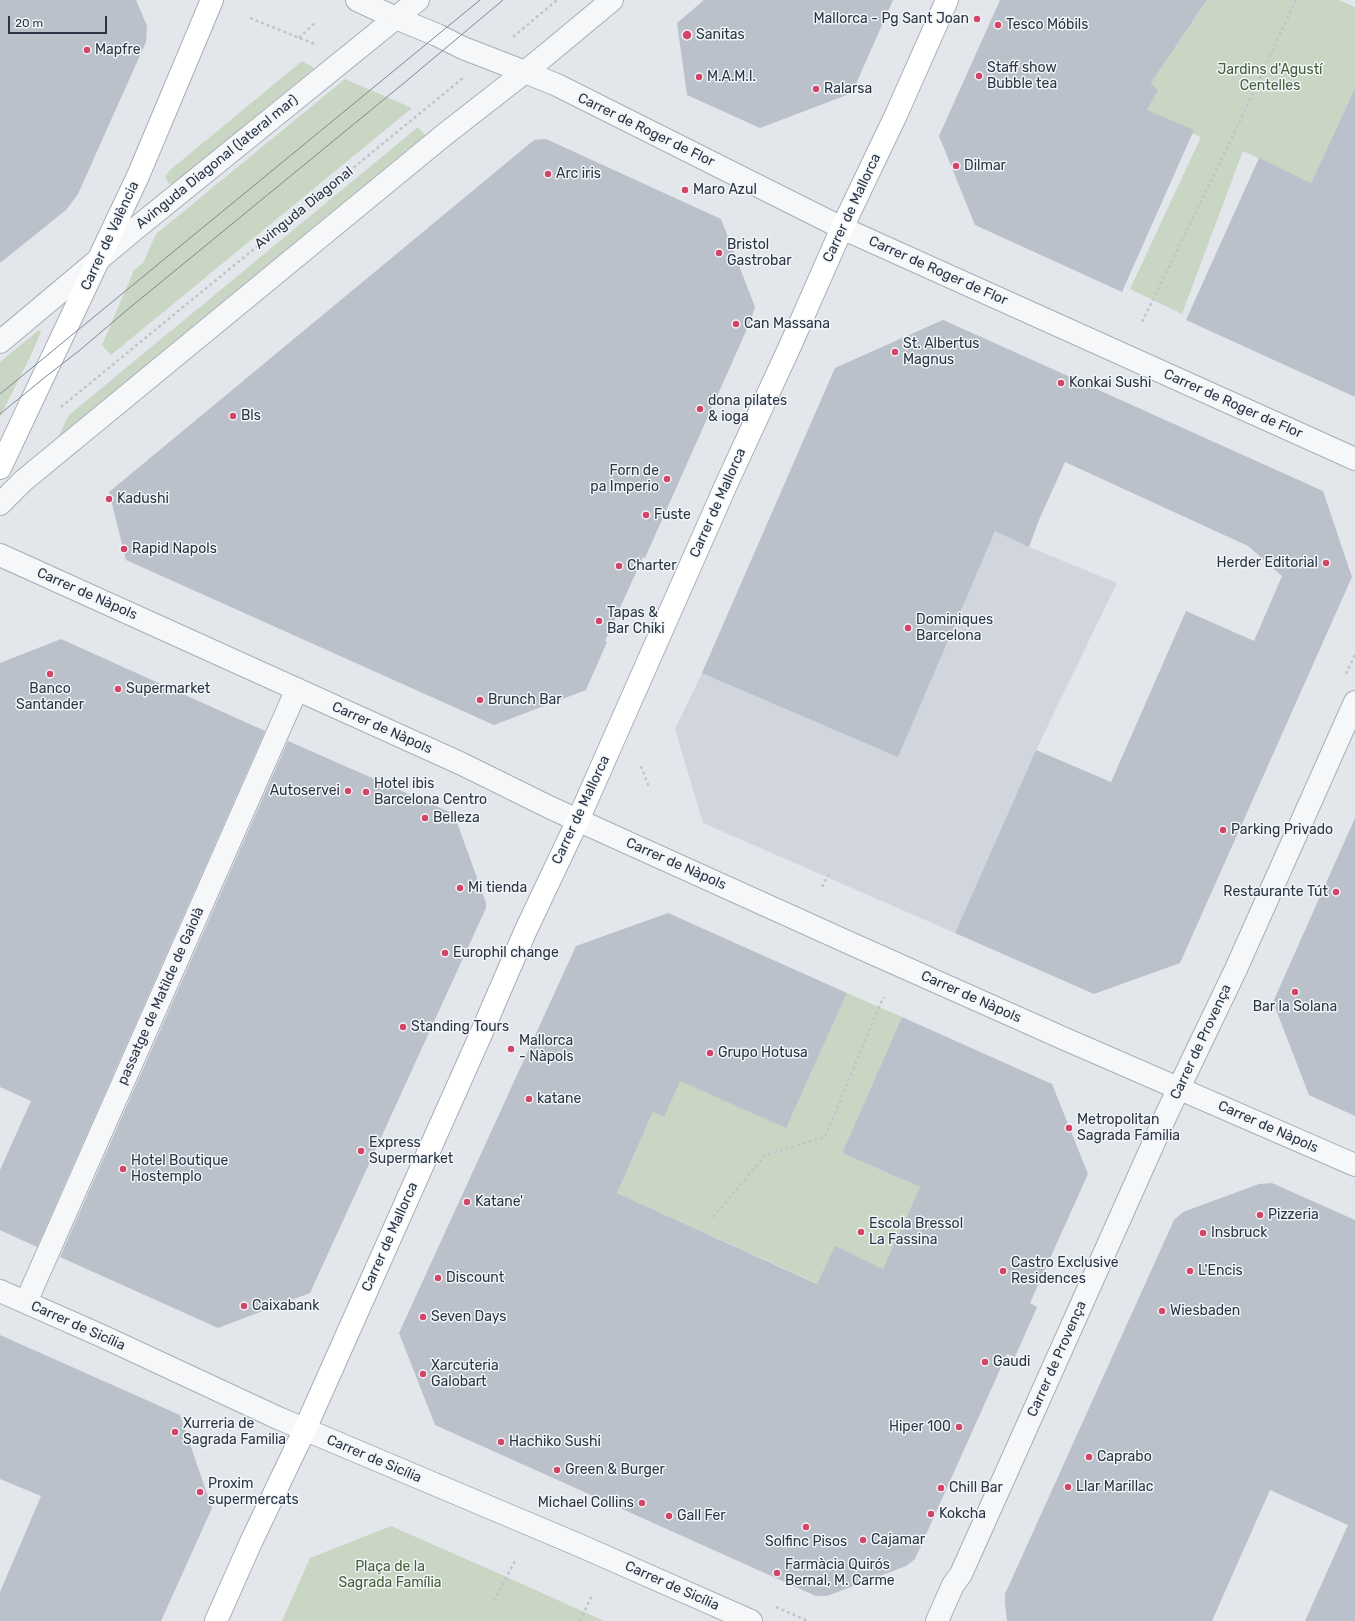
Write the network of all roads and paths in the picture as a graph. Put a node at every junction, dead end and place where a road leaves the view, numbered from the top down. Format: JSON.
{"nodes":[{"id":1,"x":212,"y":0,"type":"edge"},
{"id":2,"x":357,"y":0,"type":"edge"},
{"id":3,"x":418,"y":0,"type":"edge"},
{"id":4,"x":557,"y":0,"type":"edge"},
{"id":5,"x":612,"y":0,"type":"edge"},
{"id":6,"x":947,"y":0,"type":"edge"},
{"id":7,"x":1296,"y":0,"type":"edge"},
{"id":8,"x":250,"y":18,"type":"dead end"},
{"id":9,"x":396,"y":18,"type":"junction"},
{"id":10,"x":316,"y":22,"type":"dead end"},
{"id":11,"x":299,"y":38,"type":"junction"},
{"id":12,"x":318,"y":46,"type":"dead end"},
{"id":13,"x":488,"y":58,"type":"junction"},
{"id":14,"x":525,"y":72,"type":"junction"},
{"id":15,"x":842,"y":228,"type":"junction"},
{"id":16,"x":97,"y":261,"type":"junction"},
{"id":17,"x":1142,"y":322,"type":"dead end"},
{"id":18,"x":0,"y":342,"type":"edge"},
{"id":19,"x":56,"y":411,"type":"dead end"},
{"id":20,"x":1355,"y":459,"type":"edge"},
{"id":21,"x":0,"y":468,"type":"edge"},
{"id":22,"x":0,"y":504,"type":"edge"},
{"id":23,"x":0,"y":555,"type":"edge"},
{"id":24,"x":297,"y":689,"type":"junction"},
{"id":25,"x":1355,"y":702,"type":"edge"},
{"id":26,"x":641,"y":766,"type":"dead end"},
{"id":27,"x":649,"y":786,"type":"dead end"},
{"id":28,"x":578,"y":820,"type":"junction"},
{"id":29,"x":829,"y":874,"type":"dead end"},
{"id":30,"x":822,"y":887,"type":"dead end"},
{"id":31,"x":884,"y":997,"type":"dead end"},
{"id":32,"x":1179,"y":1088,"type":"junction"},
{"id":33,"x":1355,"y":1165,"type":"edge"},
{"id":34,"x":713,"y":1217,"type":"dead end"},
{"id":35,"x":0,"y":1291,"type":"edge"},
{"id":36,"x":26,"y":1302,"type":"junction"},
{"id":37,"x":305,"y":1429,"type":"junction"},
{"id":38,"x":516,"y":1559,"type":"dead end"},
{"id":39,"x":592,"y":1595,"type":"dead end"},
{"id":40,"x":494,"y":1601,"type":"dead end"},
{"id":41,"x":216,"y":1621,"type":"edge"},
{"id":42,"x":580,"y":1621,"type":"edge"},
{"id":43,"x":750,"y":1621,"type":"edge"},
{"id":44,"x":937,"y":1621,"type":"edge"}],
"edges":[{"from":1,"to":16,"type":"main road","name":"Carrer de València"},
{"from":2,"to":9,"type":"street"},
{"from":3,"to":9,"type":"street","name":"Avinguda Diagonal (lateral mar)"},
{"from":4,"to":13,"type":"path","name":"Avinguda Diagonal"},
{"from":5,"to":14,"type":"street"},
{"from":6,"to":15,"type":"main road","name":"Carrer de Mallorca"},
{"from":7,"to":17,"type":"path"},
{"from":8,"to":11,"type":"path"},
{"from":9,"to":13,"type":"street","name":"Carrer de Roger de Flor"},
{"from":9,"to":16,"type":"street","name":"Avinguda Diagonal (lateral mar)"},
{"from":10,"to":11,"type":"path"},
{"from":11,"to":12,"type":"path"},
{"from":13,"to":14,"type":"street","name":"Carrer de Roger de Flor"},
{"from":13,"to":19,"type":"path","name":"Avinguda Diagonal"},
{"from":14,"to":15,"type":"street","name":"Carrer de Roger de Flor"},
{"from":14,"to":22,"type":"street"},
{"from":15,"to":20,"type":"street","name":"Carrer de Roger de Flor"},
{"from":15,"to":28,"type":"main road","name":"Carrer de Mallorca"},
{"from":16,"to":18,"type":"street","name":"Avinguda Diagonal (lateral mar)"},
{"from":16,"to":21,"type":"main road","name":"Carrer de València"},
{"from":23,"to":24,"type":"street","name":"Carrer de Nàpols"},
{"from":24,"to":28,"type":"street","name":"Carrer de Nàpols"},
{"from":24,"to":36,"type":"street","name":"passatge de Matilde de Gaiolà"},
{"from":25,"to":32,"type":"street","name":"Carrer de Provença"},
{"from":26,"to":27,"type":"path"},
{"from":28,"to":32,"type":"street","name":"Carrer de Nàpols"},
{"from":28,"to":37,"type":"main road","name":"Carrer de Mallorca"},
{"from":29,"to":30,"type":"path"},
{"from":31,"to":34,"type":"path"},
{"from":32,"to":33,"type":"street","name":"Carrer de Nàpols"},
{"from":32,"to":44,"type":"street","name":"Carrer de Provença"},
{"from":35,"to":36,"type":"street","name":"Carrer de Sicília"},
{"from":36,"to":37,"type":"street","name":"Carrer de Sicília"},
{"from":37,"to":41,"type":"main road","name":"Carrer de Mallorca"},
{"from":37,"to":43,"type":"street","name":"Carrer de Sicília"},
{"from":38,"to":40,"type":"path"},
{"from":39,"to":42,"type":"path"}]}
